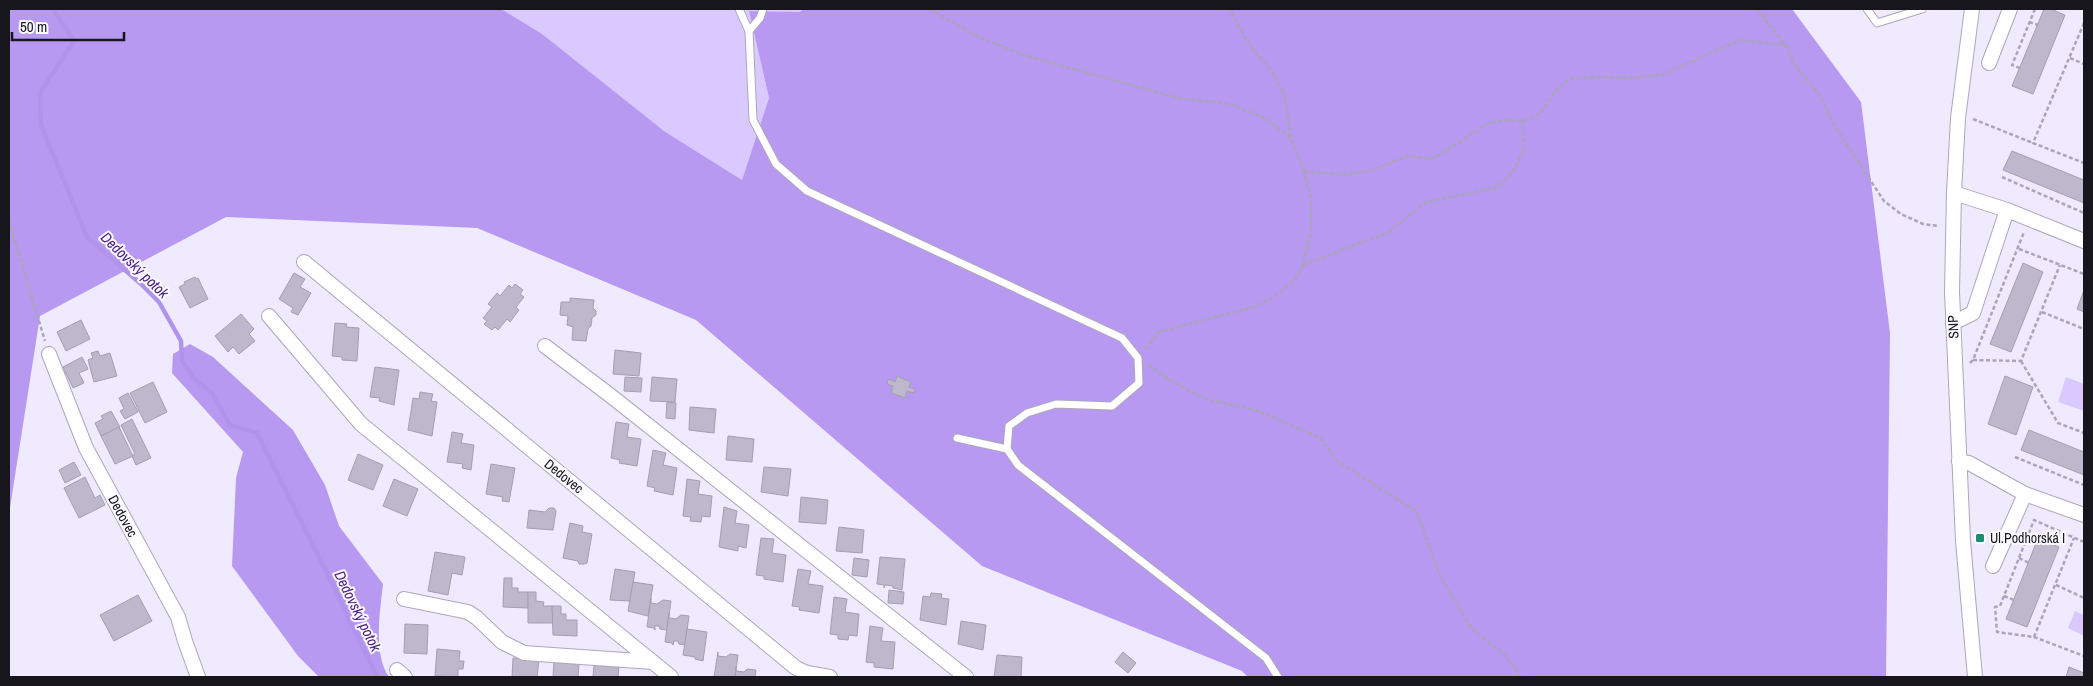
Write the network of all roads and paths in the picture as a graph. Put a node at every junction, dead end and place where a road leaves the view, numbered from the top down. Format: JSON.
{"nodes":[{"id":1,"x":739,"y":9,"type":"edge"},
{"id":2,"x":763,"y":9,"type":"edge"},
{"id":3,"x":929,"y":9,"type":"edge"},
{"id":4,"x":1228,"y":9,"type":"edge"},
{"id":5,"x":1758,"y":9,"type":"edge"},
{"id":6,"x":1867,"y":9,"type":"edge"},
{"id":7,"x":1922,"y":9,"type":"edge"},
{"id":8,"x":1972,"y":9,"type":"edge"},
{"id":9,"x":2010,"y":9,"type":"edge"},
{"id":10,"x":2035,"y":9,"type":"edge"},
{"id":11,"x":2029,"y":22,"type":"junction"},
{"id":12,"x":2084,"y":23,"type":"edge"},
{"id":13,"x":2038,"y":25,"type":"dead end"},
{"id":14,"x":749,"y":31,"type":"junction"},
{"id":15,"x":1786,"y":45,"type":"junction"},
{"id":16,"x":2070,"y":58,"type":"junction"},
{"id":17,"x":1989,"y":63,"type":"dead end"},
{"id":18,"x":2084,"y":64,"type":"edge"},
{"id":19,"x":2020,"y":68,"type":"dead end"},
{"id":20,"x":1971,"y":118,"type":"dead end"},
{"id":21,"x":1523,"y":121,"type":"junction"},
{"id":22,"x":1291,"y":138,"type":"junction"},
{"id":23,"x":2033,"y":143,"type":"junction"},
{"id":24,"x":2084,"y":163,"type":"edge"},
{"id":25,"x":1304,"y":171,"type":"junction"},
{"id":26,"x":2002,"y":177,"type":"dead end"},
{"id":27,"x":1954,"y":193,"type":"junction"},
{"id":28,"x":2007,"y":210,"type":"junction"},
{"id":29,"x":2084,"y":213,"type":"edge"},
{"id":30,"x":2028,"y":219,"type":"junction"},
{"id":31,"x":9,"y":221,"type":"edge"},
{"id":32,"x":1941,"y":226,"type":"dead end"},
{"id":33,"x":2084,"y":240,"type":"edge"},
{"id":34,"x":2019,"y":250,"type":"junction"},
{"id":35,"x":304,"y":262,"type":"dead end"},
{"id":36,"x":2060,"y":264,"type":"junction"},
{"id":37,"x":1303,"y":265,"type":"junction"},
{"id":38,"x":2084,"y":274,"type":"edge"},
{"id":39,"x":2042,"y":312,"type":"junction"},
{"id":40,"x":269,"y":316,"type":"dead end"},
{"id":41,"x":1953,"y":323,"type":"junction"},
{"id":42,"x":2084,"y":329,"type":"edge"},
{"id":43,"x":545,"y":346,"type":"dead end"},
{"id":44,"x":49,"y":354,"type":"joint"},
{"id":45,"x":1138,"y":358,"type":"junction"},
{"id":46,"x":2021,"y":361,"type":"junction"},
{"id":47,"x":2084,"y":433,"type":"edge"},
{"id":48,"x":958,"y":438,"type":"dead end"},
{"id":49,"x":1007,"y":449,"type":"junction"},
{"id":50,"x":2015,"y":457,"type":"dead end"},
{"id":51,"x":1959,"y":461,"type":"junction"},
{"id":52,"x":2084,"y":485,"type":"edge"},
{"id":53,"x":2025,"y":494,"type":"junction"},
{"id":54,"x":2084,"y":515,"type":"edge"},
{"id":55,"x":2074,"y":538,"type":"junction"},
{"id":56,"x":2084,"y":542,"type":"edge"},
{"id":57,"x":2019,"y":558,"type":"junction"},
{"id":58,"x":2029,"y":563,"type":"dead end"},
{"id":59,"x":1993,"y":566,"type":"dead end"},
{"id":60,"x":2056,"y":585,"type":"junction"},
{"id":61,"x":2004,"y":596,"type":"junction"},
{"id":62,"x":2084,"y":598,"type":"edge"},
{"id":63,"x":404,"y":599,"type":"dead end"},
{"id":64,"x":2014,"y":600,"type":"dead end"},
{"id":65,"x":2034,"y":637,"type":"junction"},
{"id":66,"x":2084,"y":656,"type":"edge"},
{"id":67,"x":652,"y":662,"type":"junction"},
{"id":68,"x":198,"y":677,"type":"edge"},
{"id":69,"x":670,"y":677,"type":"edge"},
{"id":70,"x":830,"y":677,"type":"edge"},
{"id":71,"x":966,"y":677,"type":"edge"},
{"id":72,"x":1278,"y":677,"type":"edge"},
{"id":73,"x":1520,"y":677,"type":"edge"},
{"id":74,"x":1975,"y":677,"type":"edge"}],
"edges":[{"from":1,"to":14,"type":"lane"},
{"from":2,"to":14,"type":"lane"},
{"from":3,"to":22,"type":"path"},
{"from":4,"to":22,"type":"path"},
{"from":5,"to":15,"type":"path"},
{"from":6,"to":7,"type":"lane"},
{"from":8,"to":27,"type":"street","name":"SNP"},
{"from":9,"to":17,"type":"street"},
{"from":10,"to":11,"type":"path"},
{"from":11,"to":13,"type":"path"},
{"from":11,"to":19,"type":"path"},
{"from":12,"to":16,"type":"path"},
{"from":14,"to":45,"type":"lane"},
{"from":15,"to":21,"type":"path"},
{"from":15,"to":32,"type":"path"},
{"from":16,"to":18,"type":"path"},
{"from":16,"to":23,"type":"path"},
{"from":20,"to":23,"type":"path"},
{"from":21,"to":25,"type":"path"},
{"from":21,"to":37,"type":"path"},
{"from":22,"to":25,"type":"path"},
{"from":23,"to":24,"type":"path"},
{"from":25,"to":37,"type":"path"},
{"from":26,"to":29,"type":"path"},
{"from":27,"to":28,"type":"street"},
{"from":27,"to":41,"type":"street","name":"SNP"},
{"from":28,"to":30,"type":"street"},
{"from":28,"to":41,"type":"street"},
{"from":30,"to":33,"type":"street"},
{"from":30,"to":34,"type":"path"},
{"from":31,"to":44,"type":"path"},
{"from":34,"to":36,"type":"path"},
{"from":34,"to":46,"type":"path"},
{"from":35,"to":70,"type":"street","name":"Dedovec"},
{"from":36,"to":38,"type":"path"},
{"from":36,"to":39,"type":"path"},
{"from":37,"to":45,"type":"path"},
{"from":39,"to":42,"type":"path"},
{"from":39,"to":46,"type":"path"},
{"from":40,"to":67,"type":"street"},
{"from":41,"to":51,"type":"street","name":"SNP"},
{"from":43,"to":71,"type":"street"},
{"from":44,"to":68,"type":"street","name":"Dedovec"},
{"from":45,"to":49,"type":"lane"},
{"from":45,"to":73,"type":"path"},
{"from":46,"to":47,"type":"path"},
{"from":48,"to":49,"type":"lane"},
{"from":49,"to":72,"type":"lane"},
{"from":50,"to":52,"type":"path"},
{"from":51,"to":53,"type":"street"},
{"from":51,"to":74,"type":"street","name":"SNP"},
{"from":53,"to":54,"type":"street"},
{"from":53,"to":59,"type":"street"},
{"from":55,"to":56,"type":"path"},
{"from":55,"to":57,"type":"path"},
{"from":55,"to":60,"type":"path"},
{"from":57,"to":58,"type":"path"},
{"from":57,"to":61,"type":"path"},
{"from":60,"to":62,"type":"path"},
{"from":60,"to":65,"type":"path"},
{"from":61,"to":64,"type":"path"},
{"from":61,"to":65,"type":"path"},
{"from":63,"to":67,"type":"street"},
{"from":65,"to":66,"type":"path"},
{"from":67,"to":69,"type":"street"}]}
